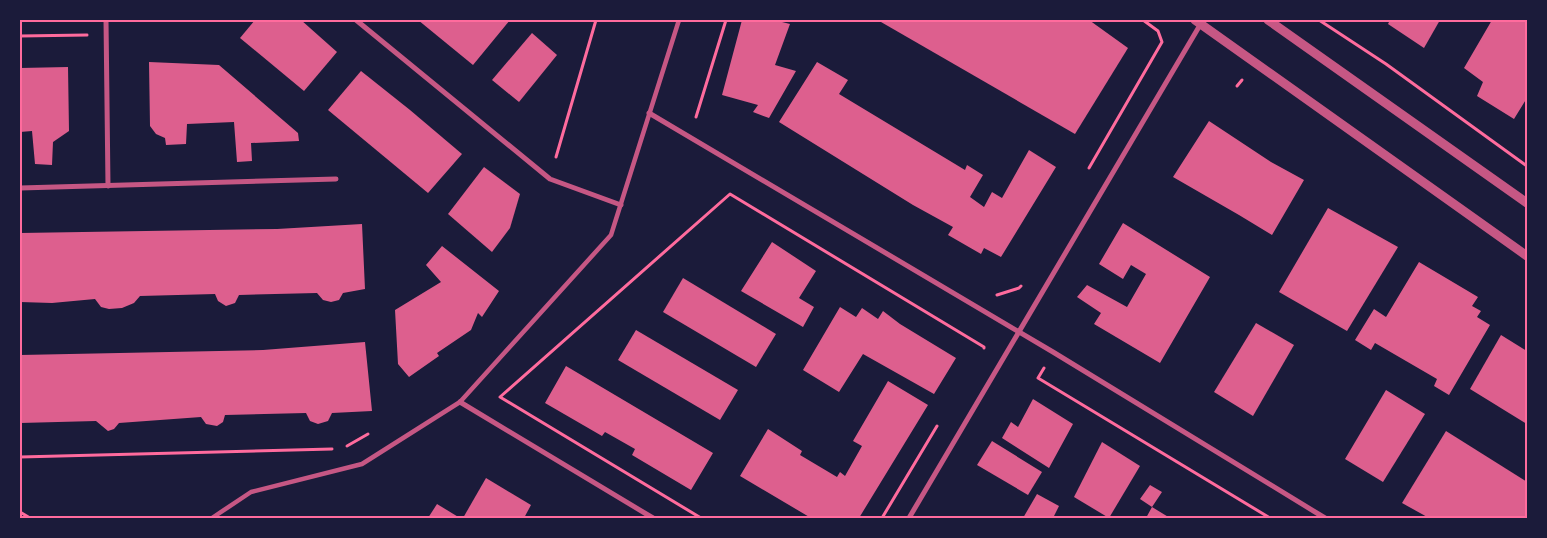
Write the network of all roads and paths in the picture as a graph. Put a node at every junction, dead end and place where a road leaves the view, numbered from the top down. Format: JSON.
{"nodes":[{"id":1,"x":106,"y":20,"type":"edge"},
{"id":2,"x":356,"y":20,"type":"edge"},
{"id":3,"x":596,"y":20,"type":"edge"},
{"id":4,"x":679,"y":20,"type":"edge"},
{"id":5,"x":726,"y":20,"type":"edge"},
{"id":6,"x":1142,"y":20,"type":"edge"},
{"id":7,"x":1268,"y":20,"type":"edge"},
{"id":8,"x":1319,"y":20,"type":"edge"},
{"id":9,"x":1199,"y":21,"type":"edge"},
{"id":10,"x":91,"y":35,"type":"dead end"},
{"id":11,"x":20,"y":36,"type":"edge"},
{"id":12,"x":649,"y":113,"type":"junction"},
{"id":13,"x":696,"y":119,"type":"dead end"},
{"id":14,"x":1527,"y":166,"type":"edge"},
{"id":15,"x":1088,"y":170,"type":"dead end"},
{"id":16,"x":336,"y":179,"type":"dead end"},
{"id":17,"x":550,"y":179,"type":"junction"},
{"id":18,"x":108,"y":186,"type":"junction"},
{"id":19,"x":20,"y":188,"type":"edge"},
{"id":20,"x":1527,"y":203,"type":"edge"},
{"id":21,"x":621,"y":206,"type":"junction"},
{"id":22,"x":1527,"y":256,"type":"edge"},
{"id":23,"x":1024,"y":280,"type":"dead end"},
{"id":24,"x":996,"y":296,"type":"dead end"},
{"id":25,"x":1019,"y":333,"type":"junction"},
{"id":26,"x":1053,"y":352,"type":"junction"},
{"id":27,"x":979,"y":356,"type":"dead end"},
{"id":28,"x":460,"y":402,"type":"junction"},
{"id":29,"x":938,"y":424,"type":"dead end"},
{"id":30,"x":372,"y":431,"type":"dead end"},
{"id":31,"x":20,"y":457,"type":"edge"},
{"id":32,"x":20,"y":512,"type":"edge"},
{"id":33,"x":30,"y":518,"type":"edge"},
{"id":34,"x":212,"y":518,"type":"edge"},
{"id":35,"x":653,"y":518,"type":"edge"},
{"id":36,"x":701,"y":518,"type":"edge"},
{"id":37,"x":882,"y":518,"type":"edge"},
{"id":38,"x":909,"y":518,"type":"edge"},
{"id":39,"x":1270,"y":518,"type":"edge"},
{"id":40,"x":1325,"y":518,"type":"edge"}],
"edges":[{"from":1,"to":18,"type":"street"},
{"from":2,"to":17,"type":"street"},
{"from":3,"to":17,"type":"path"},
{"from":4,"to":12,"type":"street"},
{"from":5,"to":13,"type":"path"},
{"from":6,"to":15,"type":"path"},
{"from":7,"to":20,"type":"street"},
{"from":8,"to":14,"type":"path"},
{"from":9,"to":22,"type":"street"},
{"from":9,"to":25,"type":"street"},
{"from":10,"to":11,"type":"path"},
{"from":12,"to":21,"type":"street"},
{"from":12,"to":25,"type":"street"},
{"from":16,"to":18,"type":"street"},
{"from":17,"to":21,"type":"street"},
{"from":18,"to":19,"type":"street"},
{"from":21,"to":28,"type":"street"},
{"from":23,"to":24,"type":"path"},
{"from":25,"to":26,"type":"street"},
{"from":25,"to":38,"type":"street"},
{"from":26,"to":39,"type":"path"},
{"from":26,"to":40,"type":"street"},
{"from":27,"to":36,"type":"path"},
{"from":28,"to":34,"type":"street"},
{"from":28,"to":35,"type":"street"},
{"from":29,"to":37,"type":"path"},
{"from":30,"to":31,"type":"path"},
{"from":32,"to":33,"type":"path"}]}
